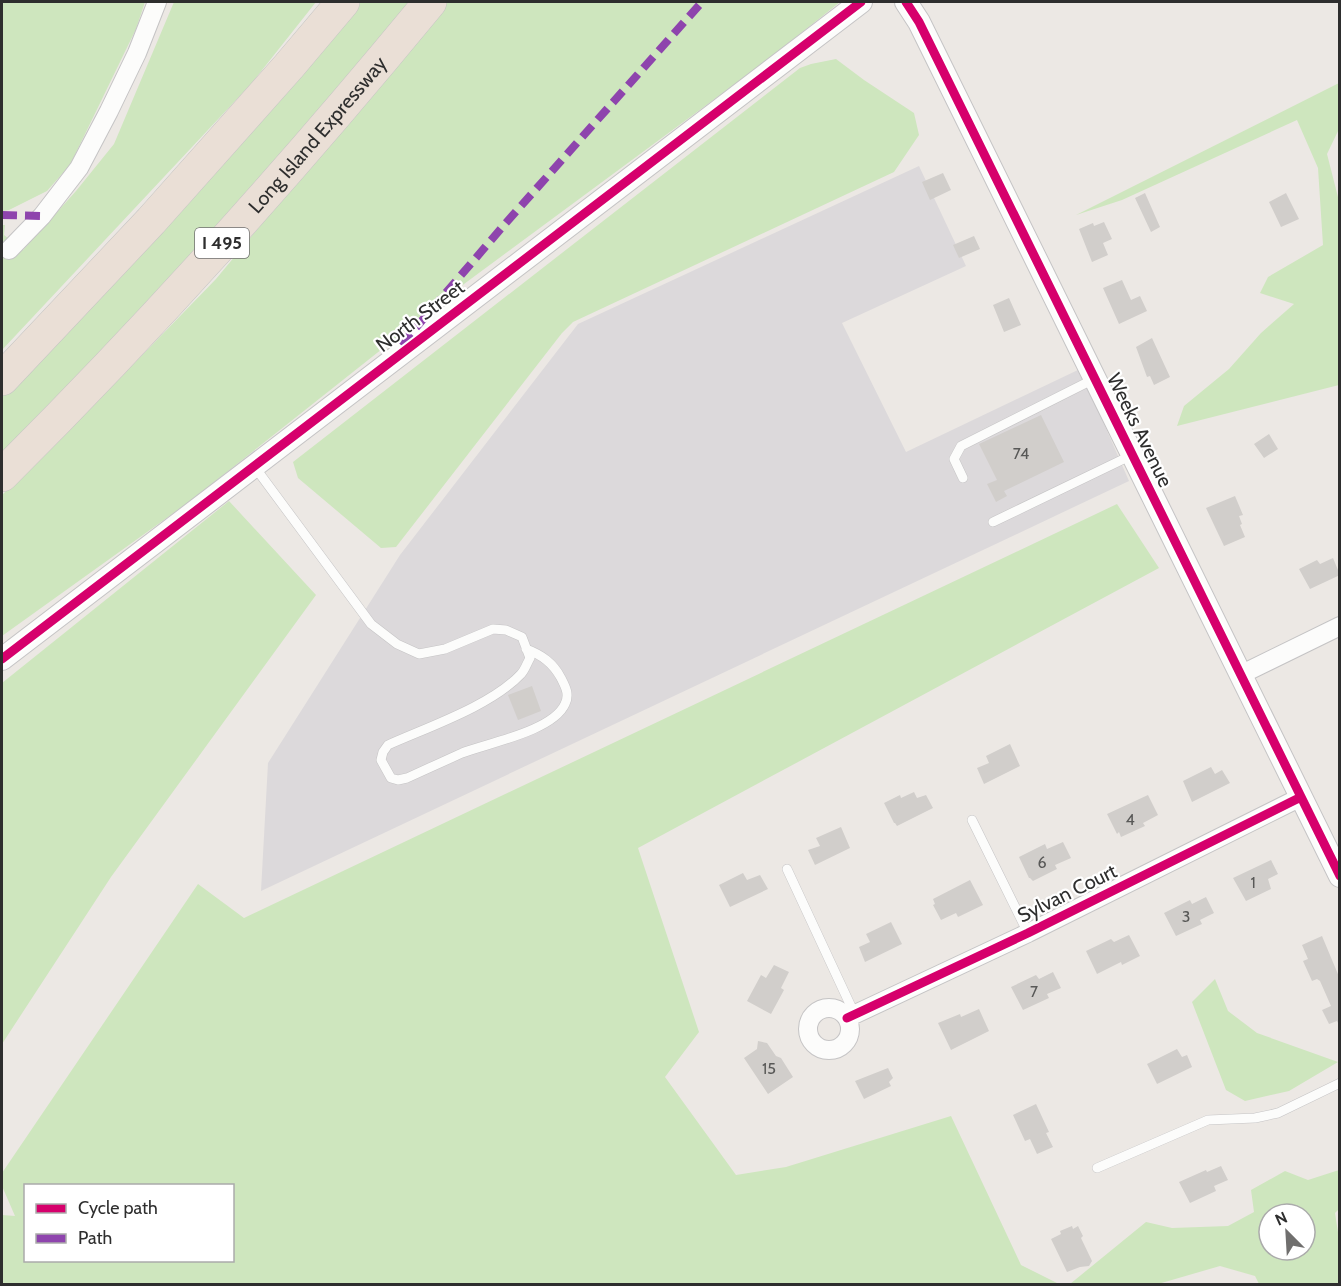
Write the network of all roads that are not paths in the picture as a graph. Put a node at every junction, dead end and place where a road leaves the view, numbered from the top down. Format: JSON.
{"nodes":[{"id":1,"x":157,"y":2,"type":"edge"},
{"id":2,"x":342,"y":2,"type":"edge"},
{"id":3,"x":430,"y":2,"type":"edge"},
{"id":4,"x":861,"y":2,"type":"edge"},
{"id":5,"x":906,"y":2,"type":"edge"},
{"id":6,"x":9,"y":250,"type":"dead end"},
{"id":7,"x":2,"y":379,"type":"edge"},
{"id":8,"x":1094,"y":379,"type":"junction"},
{"id":9,"x":1132,"y":455,"type":"junction"},
{"id":10,"x":254,"y":466,"type":"junction"},
{"id":11,"x":2,"y":475,"type":"edge"},
{"id":12,"x":963,"y":478,"type":"dead end"},
{"id":13,"x":993,"y":522,"type":"dead end"},
{"id":14,"x":1340,"y":626,"type":"edge"},
{"id":15,"x":526,"y":649,"type":"junction"},
{"id":16,"x":2,"y":659,"type":"edge"},
{"id":17,"x":1240,"y":675,"type":"junction"},
{"id":18,"x":1301,"y":797,"type":"junction"},
{"id":19,"x":972,"y":820,"type":"dead end"},
{"id":20,"x":787,"y":869,"type":"dead end"},
{"id":21,"x":1340,"y":876,"type":"edge"},
{"id":22,"x":1028,"y":933,"type":"junction"},
{"id":23,"x":851,"y":1016,"type":"joint"},
{"id":24,"x":1340,"y":1083,"type":"edge"},
{"id":25,"x":1097,"y":1168,"type":"dead end"}],
"edges":[{"from":1,"to":6,"type":"street"},
{"from":2,"to":7,"type":"highway"},
{"from":3,"to":11,"type":"highway","name":"Long Island Expressway","number":"I 495"},
{"from":4,"to":10,"type":"street","name":"North Street"},
{"from":5,"to":8,"type":"street","name":"Weeks Avenue"},
{"from":8,"to":9,"type":"street","name":"Weeks Avenue"},
{"from":8,"to":12,"type":"lane"},
{"from":9,"to":13,"type":"lane"},
{"from":9,"to":17,"type":"street","name":"Weeks Avenue"},
{"from":10,"to":15,"type":"lane"},
{"from":10,"to":16,"type":"street","name":"North Street"},
{"from":14,"to":17,"type":"street"},
{"from":15,"to":15,"type":"lane"},
{"from":17,"to":18,"type":"street","name":"Weeks Avenue"},
{"from":18,"to":21,"type":"street","name":"Weeks Avenue"},
{"from":18,"to":22,"type":"street","name":"Sylvan Court"},
{"from":19,"to":22,"type":"lane"},
{"from":20,"to":23,"type":"lane"},
{"from":22,"to":23,"type":"street","name":"Sylvan Court"},
{"from":24,"to":25,"type":"lane"}]}
